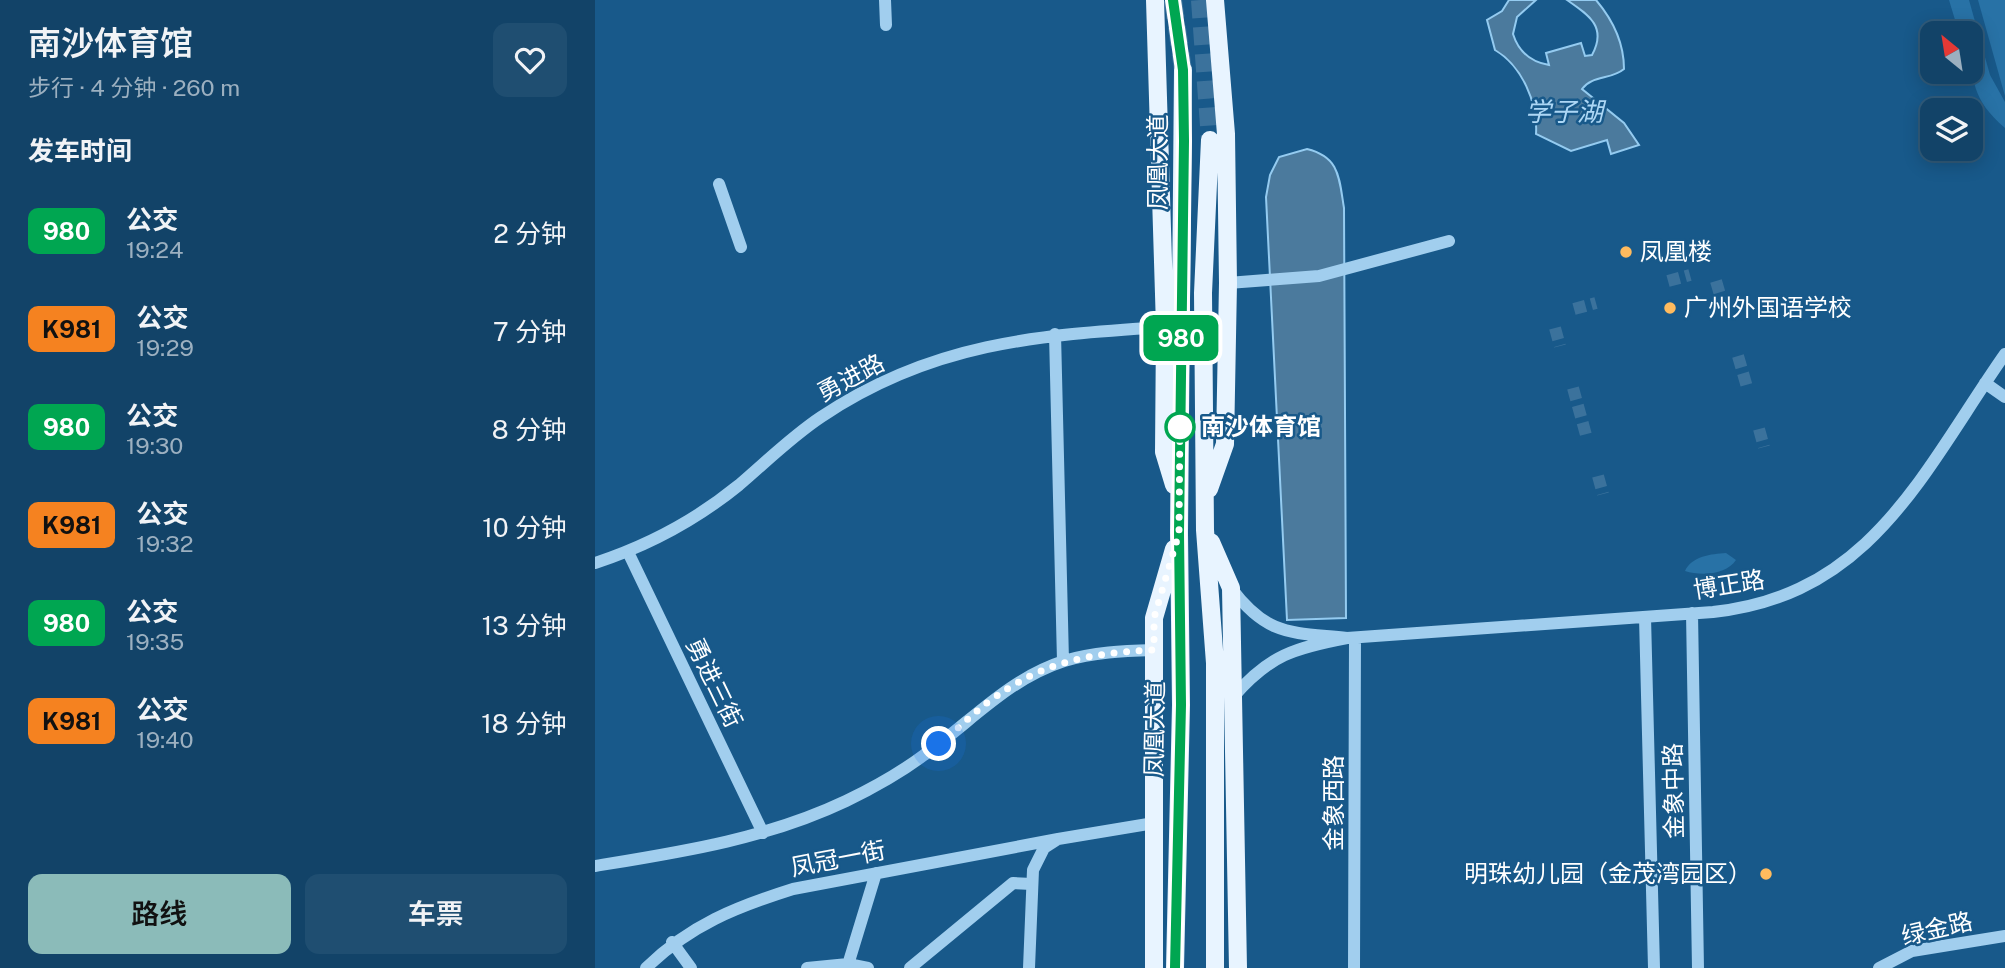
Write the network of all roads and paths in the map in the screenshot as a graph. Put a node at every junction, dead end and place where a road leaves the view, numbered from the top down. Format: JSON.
{"nodes":[{"id":1,"x":885,"y":0,"type":"edge"},
{"id":2,"x":1155,"y":0,"type":"edge"},
{"id":3,"x":1215,"y":0,"type":"edge"},
{"id":4,"x":886,"y":25,"type":"dead end"},
{"id":5,"x":1183,"y":70,"type":"tunnel mouth"},
{"id":6,"x":1210,"y":140,"type":"tunnel mouth"},
{"id":7,"x":719,"y":184,"type":"dead end"},
{"id":8,"x":1449,"y":241,"type":"dead end"},
{"id":9,"x":741,"y":247,"type":"dead end"},
{"id":10,"x":1228,"y":283,"type":"junction"},
{"id":11,"x":1165,"y":327,"type":"junction"},
{"id":12,"x":1055,"y":334,"type":"junction"},
{"id":13,"x":2005,"y":354,"type":"edge"},
{"id":14,"x":1985,"y":383,"type":"junction"},
{"id":15,"x":2005,"y":397,"type":"edge"},
{"id":16,"x":1179,"y":502,"type":"junction"},
{"id":17,"x":1205,"y":502,"type":"junction"},
{"id":18,"x":1205,"y":530,"type":"junction"},
{"id":19,"x":1179,"y":533,"type":"junction"},
{"id":20,"x":628,"y":552,"type":"junction"},
{"id":21,"x":595,"y":563,"type":"edge"},
{"id":22,"x":1231,"y":589,"type":"junction"},
{"id":23,"x":1692,"y":613,"type":"junction"},
{"id":24,"x":1645,"y":617,"type":"junction"},
{"id":25,"x":1351,"y":638,"type":"junction"},
{"id":26,"x":1154,"y":650,"type":"junction"},
{"id":27,"x":1063,"y":661,"type":"junction"},
{"id":28,"x":1234,"y":696,"type":"junction"},
{"id":29,"x":1154,"y":823,"type":"junction"},
{"id":30,"x":763,"y":833,"type":"junction"},
{"id":31,"x":1058,"y":839,"type":"junction"},
{"id":32,"x":595,"y":866,"type":"edge"},
{"id":33,"x":876,"y":873,"type":"junction"},
{"id":34,"x":1032,"y":884,"type":"junction"},
{"id":35,"x":2005,"y":936,"type":"edge"},
{"id":36,"x":672,"y":942,"type":"junction"},
{"id":37,"x":847,"y":966,"type":"edge"},
{"id":38,"x":646,"y":968,"type":"edge"},
{"id":39,"x":691,"y":968,"type":"edge"},
{"id":40,"x":807,"y":968,"type":"edge"},
{"id":41,"x":868,"y":968,"type":"edge"},
{"id":42,"x":910,"y":968,"type":"edge"},
{"id":43,"x":1029,"y":968,"type":"edge"},
{"id":44,"x":1154,"y":968,"type":"edge"},
{"id":45,"x":1175,"y":968,"type":"edge"},
{"id":46,"x":1215,"y":968,"type":"edge"},
{"id":47,"x":1238,"y":968,"type":"edge"},
{"id":48,"x":1355,"y":968,"type":"edge"},
{"id":49,"x":1654,"y":968,"type":"edge"},
{"id":50,"x":1698,"y":968,"type":"edge"},
{"id":51,"x":1879,"y":968,"type":"edge"}],
"edges":[{"from":1,"to":4,"type":"street"},
{"from":2,"to":11,"type":"main road"},
{"from":3,"to":10,"type":"main road"},
{"from":5,"to":16,"type":"main road","name":"凤凰大道"},
{"from":6,"to":17,"type":"main road","name":"凤凰大道"},
{"from":7,"to":9,"type":"street"},
{"from":8,"to":10,"type":"street"},
{"from":10,"to":17,"type":"main road"},
{"from":11,"to":12,"type":"street","name":"勇进路"},
{"from":11,"to":16,"type":"main road"},
{"from":12,"to":20,"type":"street","name":"勇进路"},
{"from":12,"to":27,"type":"street"},
{"from":13,"to":14,"type":"street","name":"博正路"},
{"from":14,"to":15,"type":"street"},
{"from":14,"to":23,"type":"street","name":"博正路"},
{"from":16,"to":19,"type":"main road","name":"凤凰大道"},
{"from":17,"to":18,"type":"main road","name":"凤凰大道"},
{"from":18,"to":22,"type":"main road"},
{"from":18,"to":46,"type":"main road","name":"凤凰大道"},
{"from":19,"to":26,"type":"main road"},
{"from":19,"to":45,"type":"main road","name":"凤凰大道"},
{"from":20,"to":21,"type":"street","name":"勇进路"},
{"from":20,"to":30,"type":"street","name":"勇进三街"},
{"from":22,"to":25,"type":"street"},
{"from":22,"to":28,"type":"main road"},
{"from":23,"to":24,"type":"street","name":"博正路"},
{"from":23,"to":50,"type":"street","name":"金象中路"},
{"from":24,"to":25,"type":"street","name":"博正路"},
{"from":24,"to":49,"type":"street","name":"金象中路"},
{"from":25,"to":28,"type":"street"},
{"from":25,"to":48,"type":"street","name":"金象西路"},
{"from":26,"to":27,"type":"street"},
{"from":26,"to":29,"type":"main road"},
{"from":27,"to":30,"type":"street"},
{"from":28,"to":47,"type":"main road"},
{"from":29,"to":31,"type":"street","name":"凤冠一街"},
{"from":29,"to":44,"type":"main road"},
{"from":30,"to":32,"type":"street"},
{"from":31,"to":33,"type":"street","name":"凤冠一街"},
{"from":31,"to":34,"type":"street"},
{"from":33,"to":36,"type":"street","name":"凤冠一街"},
{"from":33,"to":37,"type":"street"},
{"from":34,"to":42,"type":"street"},
{"from":34,"to":43,"type":"street"},
{"from":35,"to":51,"type":"street","name":"绿金路"},
{"from":36,"to":38,"type":"street","name":"凤冠一街"},
{"from":36,"to":39,"type":"street"},
{"from":37,"to":40,"type":"street"},
{"from":37,"to":41,"type":"street"}]}
